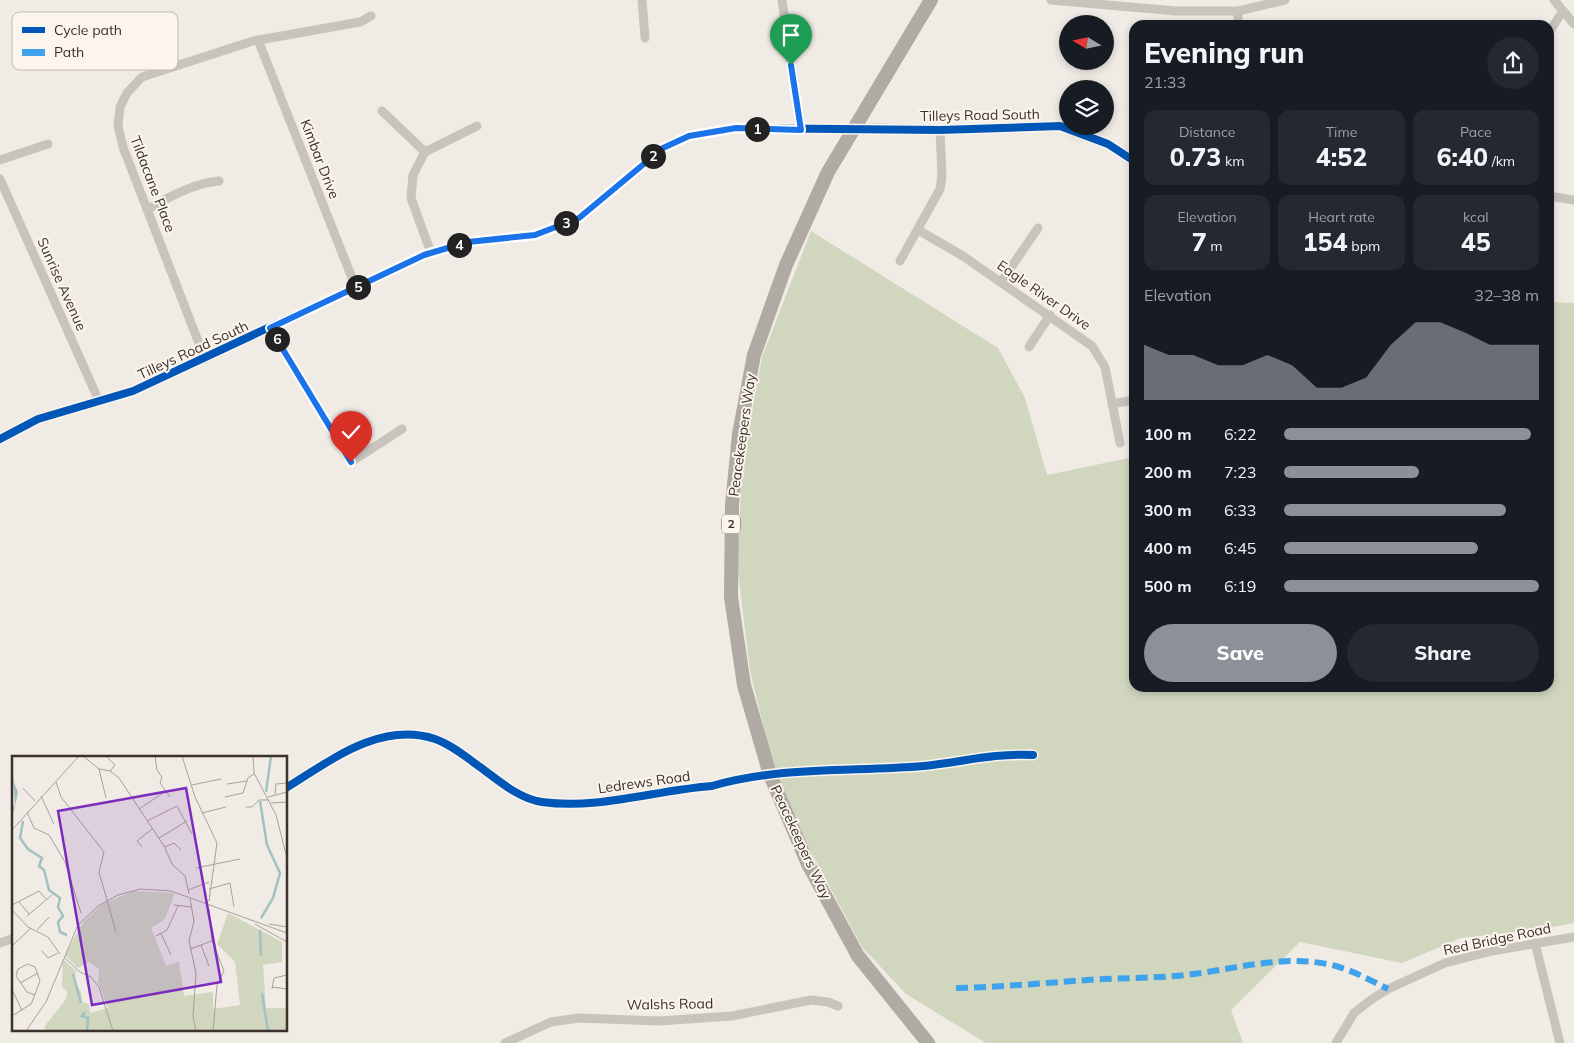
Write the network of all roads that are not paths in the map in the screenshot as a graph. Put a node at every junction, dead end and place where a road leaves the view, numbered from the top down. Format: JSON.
{"nodes":[{"id":1,"x":642,"y":0,"type":"edge"},
{"id":2,"x":782,"y":0,"type":"edge"},
{"id":3,"x":931,"y":0,"type":"edge"},
{"id":4,"x":1051,"y":0,"type":"edge"},
{"id":5,"x":1285,"y":0,"type":"edge"},
{"id":6,"x":1554,"y":0,"type":"edge"},
{"id":7,"x":1238,"y":11,"type":"junction"},
{"id":8,"x":1563,"y":11,"type":"junction"},
{"id":9,"x":371,"y":16,"type":"dead end"},
{"id":10,"x":1238,"y":20,"type":"edge"},
{"id":11,"x":1554,"y":24,"type":"edge"},
{"id":12,"x":1574,"y":24,"type":"edge"},
{"id":13,"x":645,"y":38,"type":"dead end"},
{"id":14,"x":258,"y":40,"type":"junction"},
{"id":15,"x":178,"y":64,"type":"edge"},
{"id":16,"x":159,"y":70,"type":"edge"},
{"id":17,"x":382,"y":111,"type":"dead end"},
{"id":18,"x":477,"y":126,"type":"dead end"},
{"id":19,"x":879,"y":128,"type":"tunnel mouth"},
{"id":20,"x":833,"y":129,"type":"tunnel mouth"},
{"id":21,"x":801,"y":130,"type":"junction"},
{"id":22,"x":940,"y":130,"type":"junction"},
{"id":23,"x":48,"y":144,"type":"dead end"},
{"id":24,"x":424,"y":152,"type":"junction"},
{"id":25,"x":1129,"y":158,"type":"edge"},
{"id":26,"x":0,"y":160,"type":"edge"},
{"id":27,"x":0,"y":179,"type":"edge"},
{"id":28,"x":219,"y":181,"type":"dead end"},
{"id":29,"x":1554,"y":197,"type":"edge"},
{"id":30,"x":1574,"y":200,"type":"edge"},
{"id":31,"x":148,"y":210,"type":"junction"},
{"id":32,"x":1038,"y":228,"type":"dead end"},
{"id":33,"x":918,"y":230,"type":"junction"},
{"id":34,"x":431,"y":253,"type":"junction"},
{"id":35,"x":900,"y":261,"type":"dead end"},
{"id":36,"x":1002,"y":282,"type":"junction"},
{"id":37,"x":356,"y":288,"type":"junction"},
{"id":38,"x":1050,"y":315,"type":"junction"},
{"id":39,"x":270,"y":328,"type":"junction"},
{"id":40,"x":1029,"y":347,"type":"dead end"},
{"id":41,"x":206,"y":359,"type":"junction"},
{"id":42,"x":99,"y":401,"type":"junction"},
{"id":43,"x":1129,"y":401,"type":"edge"},
{"id":44,"x":1112,"y":404,"type":"junction"},
{"id":45,"x":402,"y":429,"type":"dead end"},
{"id":46,"x":0,"y":439,"type":"edge"},
{"id":47,"x":1120,"y":443,"type":"dead end"},
{"id":48,"x":1033,"y":755,"type":"dead end"},
{"id":49,"x":288,"y":787,"type":"edge"},
{"id":50,"x":1574,"y":937,"type":"edge"},
{"id":51,"x":12,"y":939,"type":"edge"},
{"id":52,"x":0,"y":943,"type":"edge"},
{"id":53,"x":1535,"y":943,"type":"junction"},
{"id":54,"x":838,"y":1006,"type":"dead end"},
{"id":55,"x":505,"y":1043,"type":"edge"},
{"id":56,"x":928,"y":1043,"type":"edge"},
{"id":57,"x":1336,"y":1043,"type":"edge"},
{"id":58,"x":1560,"y":1043,"type":"edge"}],
"edges":[{"from":1,"to":13,"type":"street"},
{"from":2,"to":21,"type":"street"},
{"from":3,"to":56,"type":"highway","name":"Peacekeepers Way","number":"2"},
{"from":4,"to":7,"type":"street"},
{"from":5,"to":7,"type":"street"},
{"from":6,"to":8,"type":"street"},
{"from":7,"to":10,"type":"street"},
{"from":8,"to":11,"type":"street"},
{"from":8,"to":12,"type":"street"},
{"from":9,"to":14,"type":"street","name":"Tildacane Place"},
{"from":14,"to":15,"type":"street","name":"Tildacane Place"},
{"from":14,"to":37,"type":"street","name":"Kimbar Drive"},
{"from":16,"to":31,"type":"street","name":"Tildacane Place"},
{"from":17,"to":24,"type":"street"},
{"from":18,"to":24,"type":"street"},
{"from":19,"to":22,"type":"street","name":"Tilleys Road South"},
{"from":20,"to":21,"type":"street","name":"Tilleys Road South"},
{"from":21,"to":34,"type":"street","name":"Tilleys Road South"},
{"from":22,"to":25,"type":"street","name":"Tilleys Road South"},
{"from":22,"to":33,"type":"street"},
{"from":23,"to":26,"type":"street"},
{"from":24,"to":34,"type":"street"},
{"from":27,"to":42,"type":"street","name":"Sunrise Avenue"},
{"from":28,"to":31,"type":"street"},
{"from":29,"to":30,"type":"street"},
{"from":31,"to":41,"type":"street","name":"Tildacane Place"},
{"from":32,"to":36,"type":"street"},
{"from":33,"to":35,"type":"street"},
{"from":33,"to":36,"type":"street","name":"Eagle River Drive"},
{"from":34,"to":37,"type":"street","name":"Tilleys Road South"},
{"from":36,"to":38,"type":"street","name":"Eagle River Drive"},
{"from":37,"to":39,"type":"street","name":"Tilleys Road South"},
{"from":38,"to":40,"type":"street"},
{"from":38,"to":44,"type":"street","name":"Eagle River Drive"},
{"from":39,"to":41,"type":"street","name":"Tilleys Road South"},
{"from":39,"to":45,"type":"street"},
{"from":41,"to":42,"type":"street","name":"Tilleys Road South"},
{"from":42,"to":46,"type":"street","name":"Tilleys Road South"},
{"from":43,"to":44,"type":"street"},
{"from":44,"to":47,"type":"street","name":"Eagle River Drive"},
{"from":48,"to":49,"type":"street","name":"Ledrews Road"},
{"from":50,"to":53,"type":"street","name":"Red Bridge Road"},
{"from":51,"to":52,"type":"street"},
{"from":53,"to":57,"type":"street","name":"Red Bridge Road"},
{"from":53,"to":58,"type":"street"},
{"from":54,"to":55,"type":"street","name":"Walshs Road"}]}
